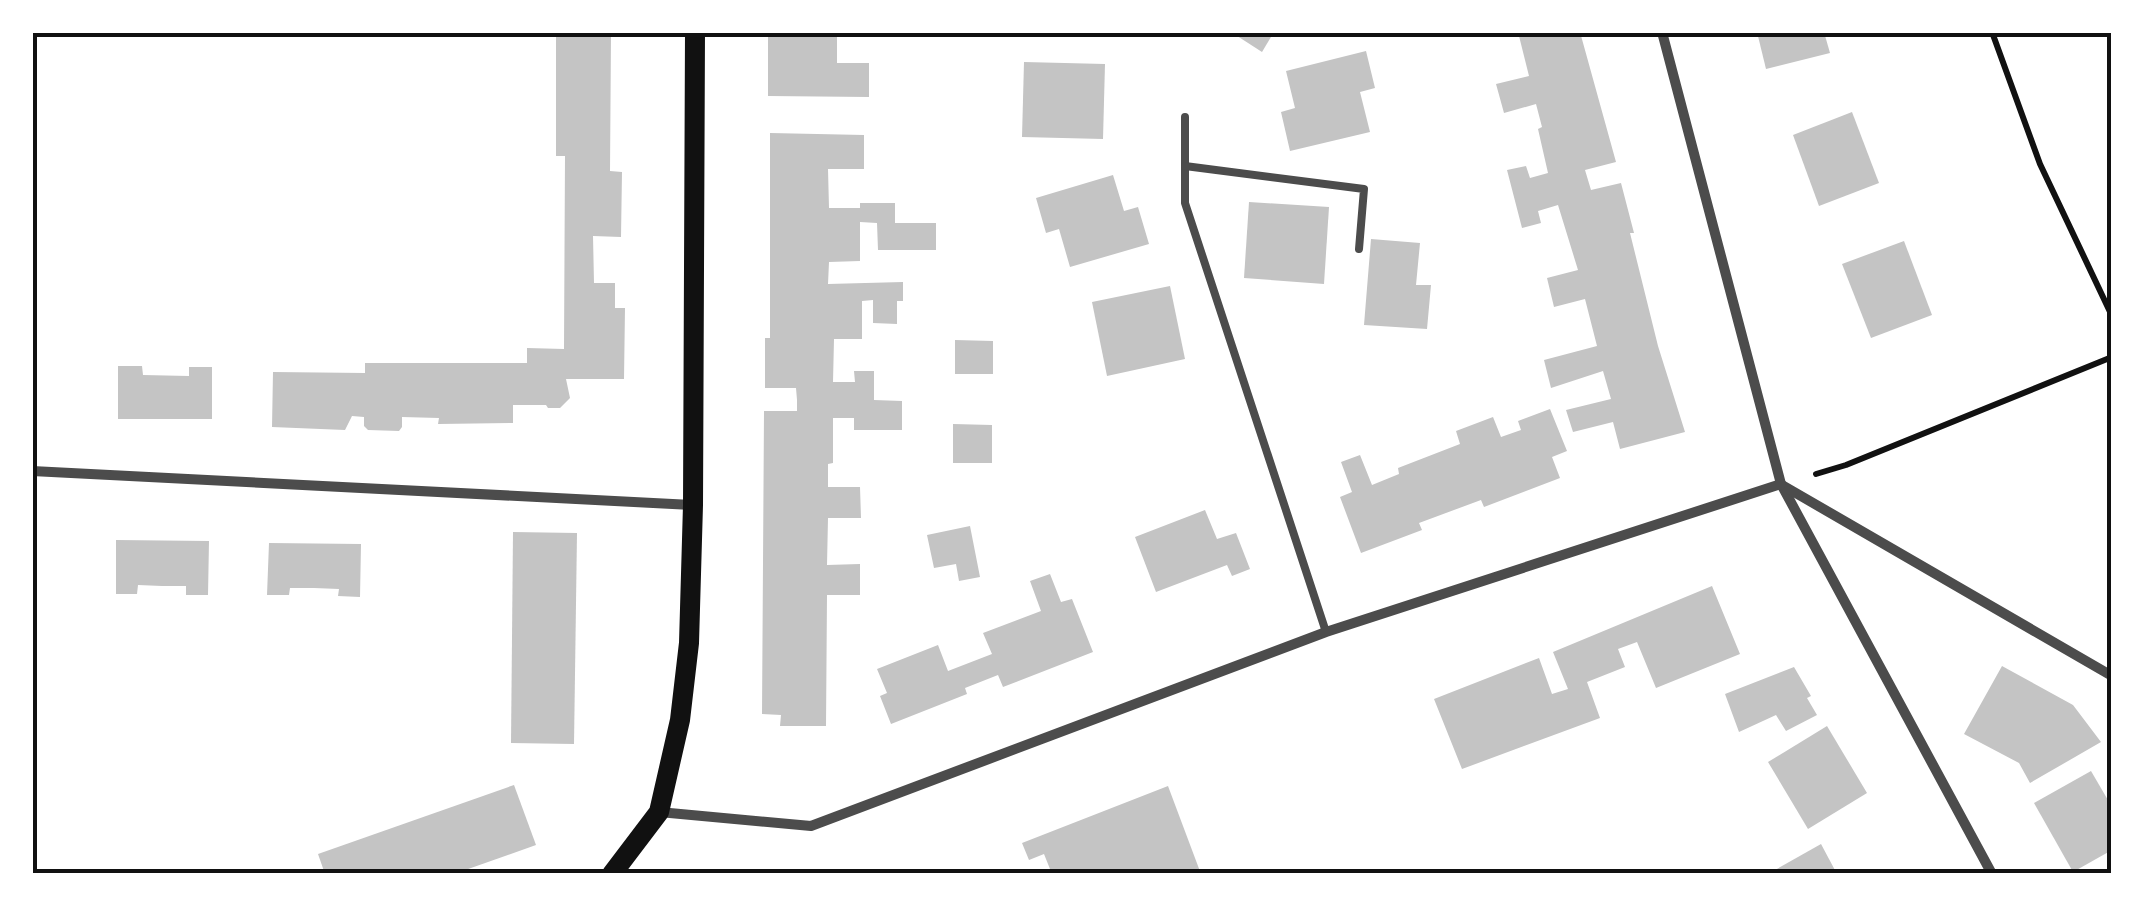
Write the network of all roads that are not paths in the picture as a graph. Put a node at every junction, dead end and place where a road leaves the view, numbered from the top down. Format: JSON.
{"nodes":[{"id":1,"x":694,"y":32,"type":"edge"},
{"id":2,"x":1662,"y":32,"type":"edge"},
{"id":3,"x":1185,"y":117,"type":"dead end"},
{"id":4,"x":1185,"y":166,"type":"junction"},
{"id":5,"x":1359,"y":249,"type":"dead end"},
{"id":6,"x":32,"y":471,"type":"edge"},
{"id":7,"x":1781,"y":484,"type":"junction"},
{"id":8,"x":693,"y":504,"type":"junction"},
{"id":9,"x":1326,"y":632,"type":"junction"},
{"id":10,"x":2112,"y":676,"type":"edge"},
{"id":11,"x":659,"y":812,"type":"junction"},
{"id":12,"x":612,"y":874,"type":"edge"},
{"id":13,"x":1992,"y":874,"type":"edge"}],
"edges":[{"from":1,"to":8,"type":"main road"},
{"from":2,"to":7,"type":"street"},
{"from":3,"to":4,"type":"lane"},
{"from":4,"to":5,"type":"lane"},
{"from":4,"to":9,"type":"lane"},
{"from":6,"to":8,"type":"street"},
{"from":7,"to":9,"type":"street"},
{"from":7,"to":10,"type":"street"},
{"from":7,"to":13,"type":"street"},
{"from":8,"to":11,"type":"main road"},
{"from":9,"to":11,"type":"street"},
{"from":11,"to":12,"type":"main road"}]}
